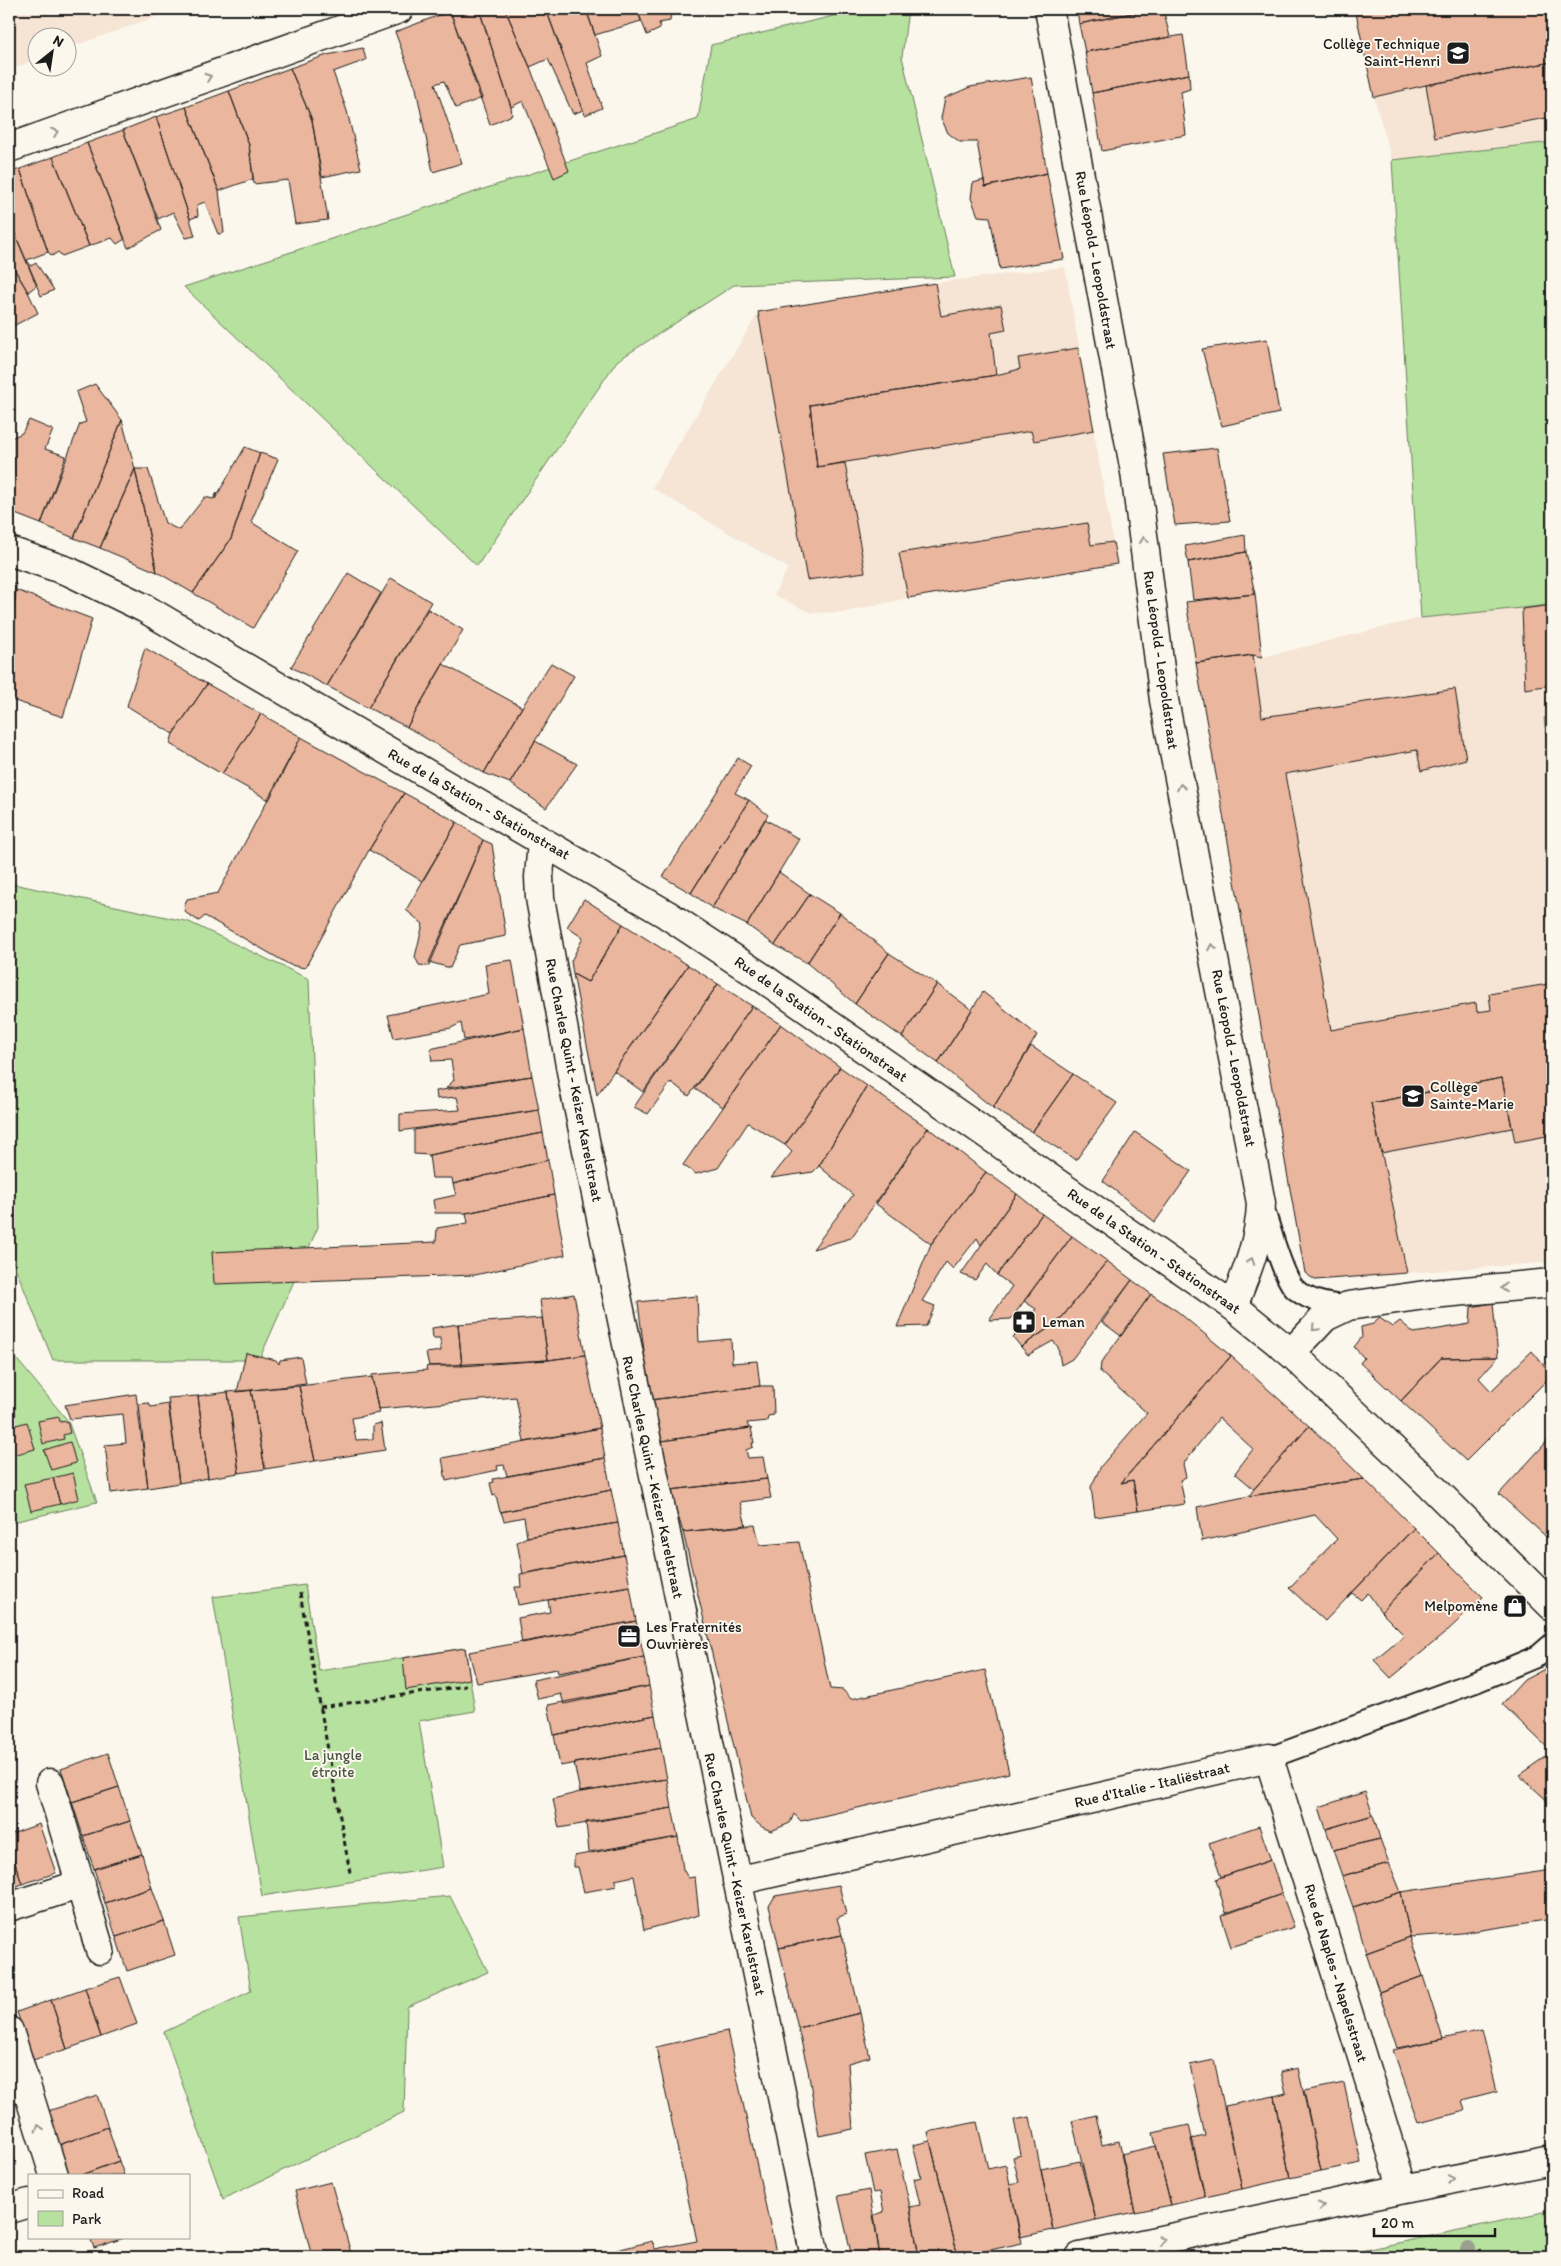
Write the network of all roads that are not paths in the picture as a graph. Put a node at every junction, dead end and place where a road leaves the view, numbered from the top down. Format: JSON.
{"nodes":[{"id":1,"x":399,"y":9,"type":"edge"},
{"id":2,"x":1049,"y":9,"type":"edge"},
{"id":3,"x":9,"y":148,"type":"edge"},
{"id":4,"x":9,"y":551,"type":"edge"},
{"id":5,"x":542,"y":842,"type":"junction"},
{"id":6,"x":1262,"y":1203,"type":"junction"},
{"id":7,"x":1552,"y":1283,"type":"edge"},
{"id":8,"x":1233,"y":1306,"type":"junction"},
{"id":9,"x":1348,"y":1306,"type":"junction"},
{"id":10,"x":1290,"y":1353,"type":"junction"},
{"id":11,"x":1552,"y":1606,"type":"edge"},
{"id":12,"x":1552,"y":1644,"type":"edge"},
{"id":13,"x":1270,"y":1758,"type":"junction"},
{"id":14,"x":50,"y":1783,"type":"dead end"},
{"id":15,"x":737,"y":1881,"type":"junction"},
{"id":16,"x":81,"y":1884,"type":"junction"},
{"id":17,"x":9,"y":1907,"type":"edge"},
{"id":18,"x":100,"y":1950,"type":"dead end"},
{"id":19,"x":9,"y":2031,"type":"edge"},
{"id":20,"x":1552,"y":2160,"type":"edge"},
{"id":21,"x":54,"y":2174,"type":"edge"},
{"id":22,"x":1403,"y":2188,"type":"junction"},
{"id":23,"x":28,"y":2203,"type":"edge"},
{"id":24,"x":9,"y":2209,"type":"edge"},
{"id":25,"x":815,"y":2257,"type":"edge"},
{"id":26,"x":1080,"y":2257,"type":"edge"}],
"edges":[{"from":3,"to":1,"type":"street","one_way":true},
{"from":6,"to":2,"type":"street","name":"Rue Léopold - Leopoldstraat","one_way":true},
{"from":4,"to":5,"type":"street","name":"Rue de la Station - Stationstraat"},
{"from":5,"to":8,"type":"street","name":"Rue de la Station - Stationstraat"},
{"from":5,"to":15,"type":"street","name":"Rue Charles Quint - Keizer Karelstraat"},
{"from":8,"to":6,"type":"street","name":"Rue Léopold - Leopoldstraat","one_way":true},
{"from":6,"to":9,"type":"lane"},
{"from":7,"to":9,"type":"street","one_way":true},
{"from":8,"to":10,"type":"street","name":"Rue de la Station - Stationstraat"},
{"from":9,"to":10,"type":"street","one_way":true},
{"from":10,"to":11,"type":"street","name":"Rue de la Station - Stationstraat"},
{"from":12,"to":13,"type":"lane","name":"Rue d'Italie - Italiëstraat"},
{"from":13,"to":15,"type":"street","name":"Rue d'Italie - Italiëstraat"},
{"from":13,"to":22,"type":"street","name":"Rue de Naples - Napelsstraat"},
{"from":14,"to":16,"type":"street"},
{"from":15,"to":25,"type":"street","name":"Rue Charles Quint - Keizer Karelstraat"},
{"from":16,"to":17,"type":"street"},
{"from":16,"to":18,"type":"street"},
{"from":21,"to":19,"type":"street","one_way":true},
{"from":22,"to":20,"type":"street","one_way":true},
{"from":26,"to":22,"type":"street","one_way":true},
{"from":23,"to":24,"type":"street"}]}
